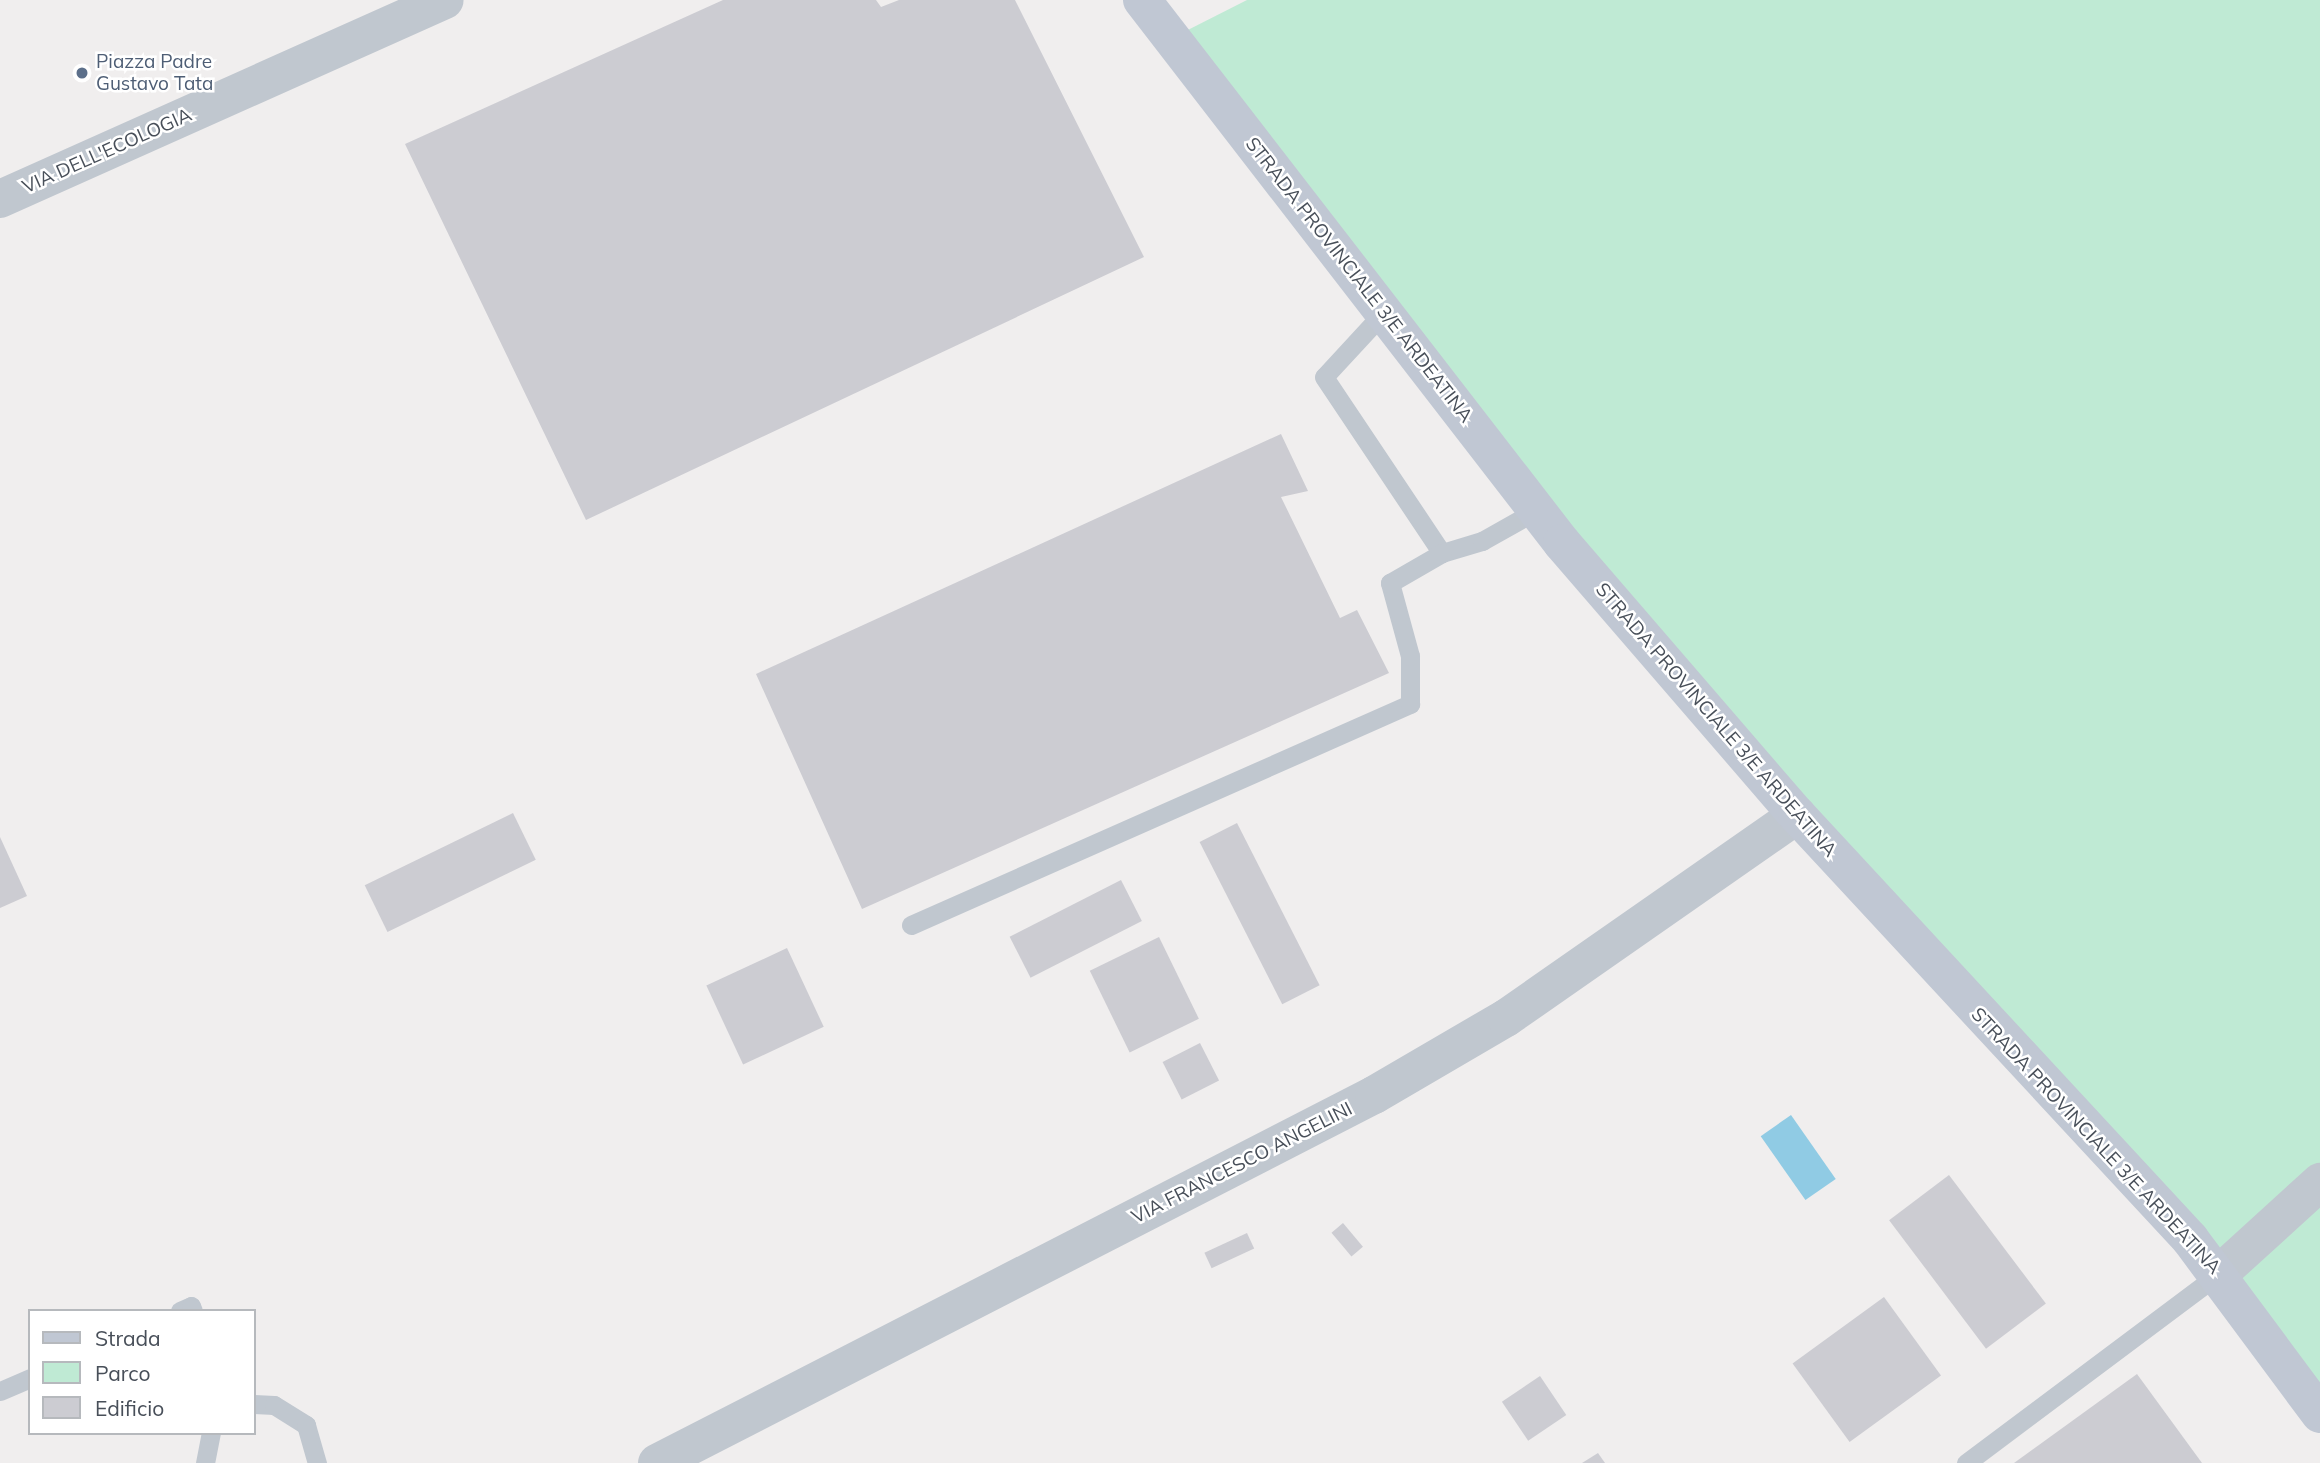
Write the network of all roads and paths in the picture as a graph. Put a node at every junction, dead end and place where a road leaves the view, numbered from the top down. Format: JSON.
{"nodes":[{"id":1,"x":444,"y":0,"type":"edge"},
{"id":2,"x":1142,"y":0,"type":"edge"},
{"id":3,"x":0,"y":198,"type":"edge"},
{"id":4,"x":1384,"y":312,"type":"junction"},
{"id":5,"x":1536,"y":510,"type":"junction"},
{"id":6,"x":1442,"y":553,"type":"junction"},
{"id":7,"x":1797,"y":815,"type":"junction"},
{"id":8,"x":911,"y":925,"type":"dead end"},
{"id":9,"x":2320,"y":1182,"type":"edge"},
{"id":10,"x":2220,"y":1274,"type":"junction"},
{"id":11,"x":28,"y":1379,"type":"edge"},
{"id":12,"x":0,"y":1391,"type":"edge"},
{"id":13,"x":256,"y":1404,"type":"edge"},
{"id":14,"x":2320,"y":1414,"type":"edge"},
{"id":15,"x":211,"y":1435,"type":"edge"},
{"id":16,"x":205,"y":1463,"type":"edge"},
{"id":17,"x":317,"y":1463,"type":"edge"},
{"id":18,"x":657,"y":1463,"type":"edge"},
{"id":19,"x":1966,"y":1463,"type":"edge"}],
"edges":[{"from":1,"to":3,"type":"street","name":"VIA DELL'ECOLOGIA"},
{"from":2,"to":4,"type":"main road","name":"STRADA PROVINCIALE 3/E ARDEATINA"},
{"from":4,"to":5,"type":"main road","name":"STRADA PROVINCIALE 3/E ARDEATINA"},
{"from":4,"to":6,"type":"lane"},
{"from":5,"to":6,"type":"lane"},
{"from":5,"to":7,"type":"main road","name":"STRADA PROVINCIALE 3/E ARDEATINA"},
{"from":6,"to":8,"type":"lane"},
{"from":7,"to":10,"type":"main road","name":"STRADA PROVINCIALE 3/E ARDEATINA"},
{"from":7,"to":18,"type":"street","name":"VIA FRANCESCO ANGELINI"},
{"from":9,"to":10,"type":"street"},
{"from":10,"to":14,"type":"main road","name":"STRADA PROVINCIALE 3/E ARDEATINA"},
{"from":10,"to":19,"type":"lane"},
{"from":11,"to":12,"type":"lane"},
{"from":13,"to":17,"type":"lane"},
{"from":15,"to":16,"type":"lane"}]}
